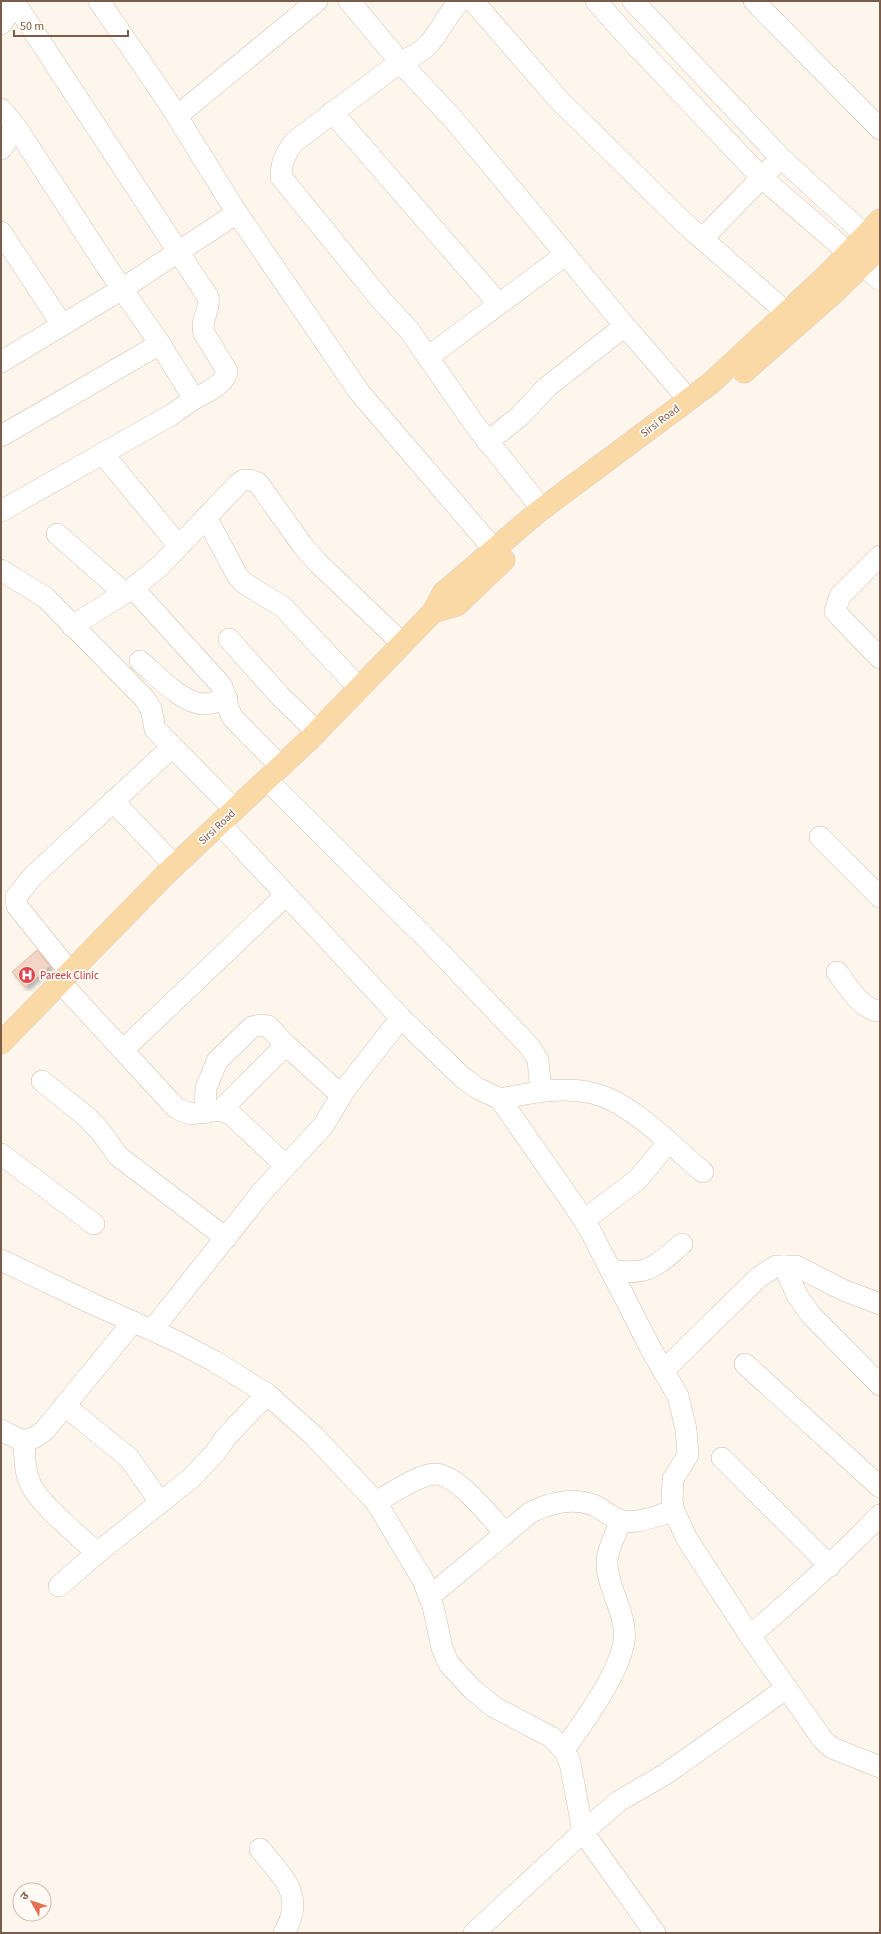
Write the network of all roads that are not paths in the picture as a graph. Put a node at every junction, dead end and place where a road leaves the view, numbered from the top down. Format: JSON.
{"nodes":[{"id":1,"x":98,"y":1,"type":"edge"},
{"id":2,"x":317,"y":1,"type":"edge"},
{"id":3,"x":349,"y":1,"type":"edge"},
{"id":4,"x":460,"y":1,"type":"edge"},
{"id":5,"x":473,"y":1,"type":"edge"},
{"id":6,"x":596,"y":1,"type":"edge"},
{"id":7,"x":754,"y":1,"type":"edge"},
{"id":8,"x":15,"y":2,"type":"edge"},
{"id":9,"x":637,"y":6,"type":"edge"},
{"id":10,"x":1,"y":24,"type":"edge"},
{"id":11,"x":626,"y":35,"type":"junction"},
{"id":12,"x":688,"y":59,"type":"junction"},
{"id":13,"x":400,"y":62,"type":"junction"},
{"id":14,"x":668,"y":78,"type":"junction"},
{"id":15,"x":731,"y":105,"type":"junction"},
{"id":16,"x":1,"y":109,"type":"edge"},
{"id":17,"x":332,"y":112,"type":"junction"},
{"id":18,"x":177,"y":116,"type":"junction"},
{"id":19,"x":713,"y":126,"type":"junction"},
{"id":20,"x":16,"y":127,"type":"junction"},
{"id":21,"x":880,"y":129,"type":"edge"},
{"id":22,"x":1,"y":149,"type":"edge"},
{"id":23,"x":782,"y":158,"type":"junction"},
{"id":24,"x":762,"y":177,"type":"junction"},
{"id":25,"x":237,"y":213,"type":"junction"},
{"id":26,"x":880,"y":220,"type":"edge"},
{"id":27,"x":1,"y":232,"type":"edge"},
{"id":28,"x":702,"y":239,"type":"junction"},
{"id":29,"x":875,"y":243,"type":"edge"},
{"id":30,"x":179,"y":251,"type":"junction"},
{"id":31,"x":566,"y":255,"type":"junction"},
{"id":32,"x":855,"y":259,"type":"junction"},
{"id":33,"x":880,"y":280,"type":"edge"},
{"id":34,"x":122,"y":289,"type":"junction"},
{"id":35,"x":499,"y":304,"type":"junction"},
{"id":36,"x":787,"y":313,"type":"junction"},
{"id":37,"x":62,"y":325,"type":"junction"},
{"id":38,"x":625,"y":326,"type":"junction"},
{"id":39,"x":160,"y":344,"type":"junction"},
{"id":40,"x":3,"y":356,"type":"edge"},
{"id":41,"x":428,"y":357,"type":"junction"},
{"id":42,"x":194,"y":399,"type":"junction"},
{"id":43,"x":688,"y":399,"type":"junction"},
{"id":44,"x":1,"y":436,"type":"edge"},
{"id":45,"x":487,"y":442,"type":"junction"},
{"id":46,"x":103,"y":454,"type":"junction"},
{"id":47,"x":542,"y":509,"type":"junction"},
{"id":48,"x":1,"y":511,"type":"edge"},
{"id":49,"x":206,"y":517,"type":"junction"},
{"id":50,"x":57,"y":534,"type":"dead end"},
{"id":51,"x":179,"y":546,"type":"junction"},
{"id":52,"x":498,"y":555,"type":"junction"},
{"id":53,"x":880,"y":556,"type":"edge"},
{"id":54,"x":1,"y":570,"type":"edge"},
{"id":55,"x":128,"y":590,"type":"junction"},
{"id":56,"x":72,"y":626,"type":"junction"},
{"id":57,"x":229,"y":639,"type":"dead end"},
{"id":58,"x":402,"y":643,"type":"junction"},
{"id":59,"x":880,"y":658,"type":"edge"},
{"id":60,"x":140,"y":661,"type":"dead end"},
{"id":61,"x":359,"y":688,"type":"junction"},
{"id":62,"x":227,"y":699,"type":"junction"},
{"id":63,"x":317,"y":732,"type":"junction"},
{"id":64,"x":172,"y":746,"type":"junction"},
{"id":65,"x":274,"y":773,"type":"junction"},
{"id":66,"x":113,"y":801,"type":"junction"},
{"id":67,"x":227,"y":817,"type":"junction"},
{"id":68,"x":820,"y":837,"type":"dead end"},
{"id":69,"x":175,"y":866,"type":"junction"},
{"id":70,"x":285,"y":896,"type":"junction"},
{"id":71,"x":880,"y":897,"type":"edge"},
{"id":72,"x":836,"y":972,"type":"dead end"},
{"id":73,"x":65,"y":977,"type":"junction"},
{"id":74,"x":880,"y":1012,"type":"edge"},
{"id":75,"x":401,"y":1018,"type":"junction"},
{"id":76,"x":1,"y":1043,"type":"edge"},
{"id":77,"x":286,"y":1045,"type":"junction"},
{"id":78,"x":123,"y":1050,"type":"junction"},
{"id":79,"x":42,"y":1081,"type":"dead end"},
{"id":80,"x":541,"y":1091,"type":"junction"},
{"id":81,"x":341,"y":1095,"type":"junction"},
{"id":82,"x":500,"y":1098,"type":"junction"},
{"id":83,"x":213,"y":1111,"type":"junction"},
{"id":84,"x":668,"y":1143,"type":"junction"},
{"id":85,"x":1,"y":1154,"type":"edge"},
{"id":86,"x":286,"y":1166,"type":"junction"},
{"id":87,"x":703,"y":1172,"type":"dead end"},
{"id":88,"x":584,"y":1220,"type":"junction"},
{"id":89,"x":94,"y":1224,"type":"dead end"},
{"id":90,"x":226,"y":1238,"type":"junction"},
{"id":91,"x":682,"y":1244,"type":"dead end"},
{"id":92,"x":1,"y":1260,"type":"edge"},
{"id":93,"x":784,"y":1266,"type":"junction"},
{"id":94,"x":611,"y":1270,"type":"junction"},
{"id":95,"x":880,"y":1304,"type":"edge"},
{"id":96,"x":143,"y":1326,"type":"junction"},
{"id":97,"x":745,"y":1364,"type":"dead end"},
{"id":98,"x":664,"y":1371,"type":"junction"},
{"id":99,"x":880,"y":1385,"type":"edge"},
{"id":100,"x":267,"y":1394,"type":"junction"},
{"id":101,"x":65,"y":1406,"type":"junction"},
{"id":102,"x":1,"y":1430,"type":"edge"},
{"id":103,"x":24,"y":1441,"type":"junction"},
{"id":104,"x":722,"y":1458,"type":"dead end"},
{"id":105,"x":880,"y":1487,"type":"edge"},
{"id":106,"x":160,"y":1502,"type":"junction"},
{"id":107,"x":376,"y":1502,"type":"junction"},
{"id":108,"x":674,"y":1511,"type":"junction"},
{"id":109,"x":880,"y":1515,"type":"edge"},
{"id":110,"x":621,"y":1521,"type":"junction"},
{"id":111,"x":505,"y":1533,"type":"junction"},
{"id":112,"x":97,"y":1553,"type":"junction"},
{"id":113,"x":830,"y":1566,"type":"junction"},
{"id":114,"x":59,"y":1586,"type":"dead end"},
{"id":115,"x":429,"y":1596,"type":"junction"},
{"id":116,"x":750,"y":1636,"type":"junction"},
{"id":117,"x":787,"y":1688,"type":"junction"},
{"id":118,"x":564,"y":1750,"type":"junction"},
{"id":119,"x":880,"y":1767,"type":"edge"},
{"id":120,"x":583,"y":1832,"type":"junction"},
{"id":121,"x":260,"y":1850,"type":"dead end"},
{"id":122,"x":284,"y":1933,"type":"edge"},
{"id":123,"x":474,"y":1933,"type":"edge"},
{"id":124,"x":655,"y":1933,"type":"edge"}],
"edges":[{"from":1,"to":18,"type":"street"},
{"from":2,"to":18,"type":"street"},
{"from":3,"to":13,"type":"street"},
{"from":4,"to":13,"type":"street"},
{"from":5,"to":28,"type":"street"},
{"from":6,"to":11,"type":"street"},
{"from":7,"to":21,"type":"street"},
{"from":8,"to":10,"type":"street"},
{"from":8,"to":30,"type":"street"},
{"from":9,"to":11,"type":"street"},
{"from":9,"to":12,"type":"street"},
{"from":11,"to":14,"type":"street"},
{"from":12,"to":14,"type":"street"},
{"from":12,"to":15,"type":"street"},
{"from":13,"to":17,"type":"street"},
{"from":13,"to":31,"type":"street"},
{"from":14,"to":19,"type":"street"},
{"from":15,"to":19,"type":"street"},
{"from":15,"to":23,"type":"street"},
{"from":16,"to":20,"type":"street"},
{"from":17,"to":35,"type":"street"},
{"from":17,"to":41,"type":"street"},
{"from":18,"to":25,"type":"street"},
{"from":19,"to":24,"type":"street"},
{"from":20,"to":22,"type":"street"},
{"from":20,"to":34,"type":"street"},
{"from":23,"to":24,"type":"street"},
{"from":23,"to":29,"type":"street"},
{"from":24,"to":28,"type":"street"},
{"from":24,"to":32,"type":"street"},
{"from":25,"to":30,"type":"street"},
{"from":25,"to":52,"type":"street"},
{"from":26,"to":29,"type":"main road","name":"Sirsi Road"},
{"from":27,"to":37,"type":"street"},
{"from":28,"to":36,"type":"street"},
{"from":29,"to":32,"type":"main road","name":"Sirsi Road"},
{"from":30,"to":34,"type":"street"},
{"from":30,"to":42,"type":"street"},
{"from":31,"to":35,"type":"street"},
{"from":31,"to":38,"type":"street"},
{"from":32,"to":33,"type":"street"},
{"from":32,"to":36,"type":"main road","name":"Sirsi Road"},
{"from":32,"to":52,"type":"main road","name":"Sirsi Road"},
{"from":34,"to":37,"type":"street"},
{"from":34,"to":39,"type":"street"},
{"from":35,"to":41,"type":"street"},
{"from":36,"to":43,"type":"main road","name":"Sirsi Road"},
{"from":37,"to":40,"type":"street"},
{"from":38,"to":43,"type":"street"},
{"from":38,"to":45,"type":"street"},
{"from":39,"to":42,"type":"street"},
{"from":39,"to":44,"type":"street"},
{"from":41,"to":45,"type":"street"},
{"from":42,"to":46,"type":"street"},
{"from":43,"to":47,"type":"main road","name":"Sirsi Road"},
{"from":45,"to":47,"type":"street"},
{"from":46,"to":48,"type":"street"},
{"from":46,"to":51,"type":"street"},
{"from":47,"to":52,"type":"main road","name":"Sirsi Road"},
{"from":49,"to":51,"type":"street"},
{"from":49,"to":58,"type":"street"},
{"from":49,"to":61,"type":"street"},
{"from":50,"to":55,"type":"street"},
{"from":51,"to":55,"type":"street"},
{"from":52,"to":58,"type":"main road","name":"Sirsi Road"},
{"from":53,"to":59,"type":"street"},
{"from":54,"to":56,"type":"street"},
{"from":55,"to":56,"type":"street"},
{"from":55,"to":62,"type":"street"},
{"from":56,"to":64,"type":"street"},
{"from":57,"to":63,"type":"street"},
{"from":58,"to":61,"type":"main road","name":"Sirsi Road"},
{"from":60,"to":62,"type":"street"},
{"from":61,"to":63,"type":"main road","name":"Sirsi Road"},
{"from":62,"to":65,"type":"street"},
{"from":63,"to":65,"type":"main road","name":"Sirsi Road"},
{"from":64,"to":66,"type":"street"},
{"from":64,"to":67,"type":"street"},
{"from":65,"to":67,"type":"main road","name":"Sirsi Road"},
{"from":65,"to":80,"type":"street"},
{"from":66,"to":69,"type":"street"},
{"from":66,"to":73,"type":"street"},
{"from":67,"to":69,"type":"main road","name":"Sirsi Road"},
{"from":67,"to":70,"type":"street"},
{"from":68,"to":71,"type":"street"},
{"from":69,"to":73,"type":"main road","name":"Sirsi Road"},
{"from":70,"to":75,"type":"street"},
{"from":70,"to":78,"type":"street"},
{"from":72,"to":74,"type":"street"},
{"from":73,"to":76,"type":"main road","name":"Sirsi Road"},
{"from":73,"to":78,"type":"street"},
{"from":75,"to":81,"type":"street"},
{"from":75,"to":82,"type":"street"},
{"from":77,"to":81,"type":"street"},
{"from":77,"to":83,"type":"street"},
{"from":77,"to":83,"type":"street"},
{"from":78,"to":83,"type":"street"},
{"from":79,"to":90,"type":"street"},
{"from":80,"to":82,"type":"street"},
{"from":80,"to":84,"type":"street"},
{"from":81,"to":86,"type":"street"},
{"from":82,"to":88,"type":"street"},
{"from":83,"to":86,"type":"street"},
{"from":84,"to":87,"type":"street"},
{"from":84,"to":88,"type":"street"},
{"from":85,"to":89,"type":"street"},
{"from":86,"to":90,"type":"street"},
{"from":88,"to":94,"type":"street"},
{"from":90,"to":96,"type":"street"},
{"from":91,"to":94,"type":"street"},
{"from":92,"to":96,"type":"street"},
{"from":93,"to":95,"type":"street"},
{"from":93,"to":98,"type":"street"},
{"from":93,"to":99,"type":"street"},
{"from":94,"to":98,"type":"street"},
{"from":96,"to":100,"type":"street"},
{"from":96,"to":101,"type":"street"},
{"from":97,"to":105,"type":"street"},
{"from":98,"to":108,"type":"street"},
{"from":100,"to":106,"type":"street"},
{"from":100,"to":107,"type":"street"},
{"from":101,"to":103,"type":"street"},
{"from":101,"to":106,"type":"street"},
{"from":102,"to":103,"type":"street"},
{"from":103,"to":112,"type":"street"},
{"from":104,"to":113,"type":"street"},
{"from":106,"to":112,"type":"street"},
{"from":107,"to":111,"type":"street"},
{"from":107,"to":115,"type":"street"},
{"from":108,"to":110,"type":"street"},
{"from":108,"to":116,"type":"street"},
{"from":109,"to":113,"type":"street"},
{"from":110,"to":111,"type":"street"},
{"from":110,"to":118,"type":"street"},
{"from":111,"to":115,"type":"street"},
{"from":112,"to":114,"type":"street"},
{"from":113,"to":116,"type":"street"},
{"from":115,"to":118,"type":"street"},
{"from":116,"to":117,"type":"street"},
{"from":117,"to":119,"type":"street"},
{"from":117,"to":120,"type":"street"},
{"from":118,"to":120,"type":"street"},
{"from":120,"to":123,"type":"street"},
{"from":120,"to":124,"type":"street"},
{"from":121,"to":122,"type":"street"}]}
